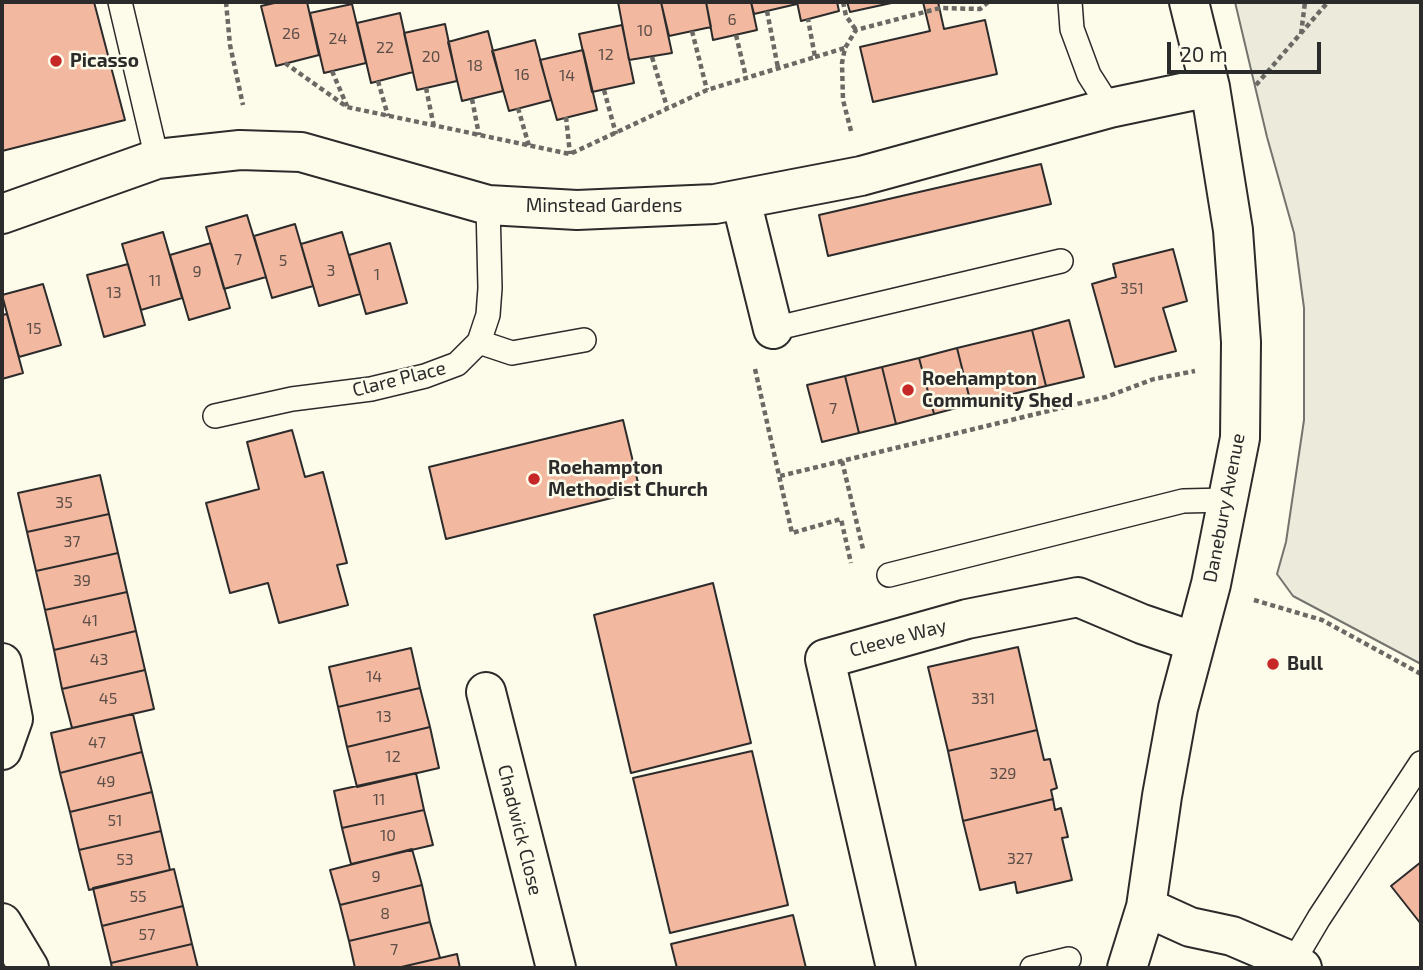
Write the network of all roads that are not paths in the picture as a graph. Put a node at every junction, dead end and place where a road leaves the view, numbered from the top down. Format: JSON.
{"nodes":[{"id":1,"x":120,"y":2,"type":"edge"},
{"id":2,"x":1070,"y":2,"type":"edge"},
{"id":3,"x":1189,"y":2,"type":"edge"},
{"id":4,"x":1210,"y":87,"type":"junction"},
{"id":5,"x":1110,"y":108,"type":"junction"},
{"id":6,"x":157,"y":159,"type":"junction"},
{"id":7,"x":741,"y":200,"type":"junction"},
{"id":8,"x":488,"y":205,"type":"junction"},
{"id":9,"x":2,"y":214,"type":"edge"},
{"id":10,"x":1061,"y":261,"type":"dead end"},
{"id":11,"x":773,"y":329,"type":"joint"},
{"id":12,"x":584,"y":340,"type":"dead end"},
{"id":13,"x":479,"y":342,"type":"junction"},
{"id":14,"x":215,"y":416,"type":"dead end"},
{"id":15,"x":1227,"y":500,"type":"junction"},
{"id":16,"x":889,"y":575,"type":"dead end"},
{"id":17,"x":1195,"y":642,"type":"junction"},
{"id":18,"x":2,"y":663,"type":"edge"},
{"id":19,"x":486,"y":692,"type":"dead end"},
{"id":20,"x":2,"y":750,"type":"edge"},
{"id":21,"x":1421,"y":763,"type":"edge"},
{"id":22,"x":1146,"y":908,"type":"junction"},
{"id":23,"x":2,"y":923,"type":"edge"},
{"id":24,"x":1069,"y":959,"type":"dead end"},
{"id":25,"x":1297,"y":965,"type":"edge"},
{"id":26,"x":29,"y":968,"type":"edge"},
{"id":27,"x":556,"y":968,"type":"edge"},
{"id":28,"x":896,"y":968,"type":"edge"},
{"id":29,"x":1032,"y":968,"type":"edge"},
{"id":30,"x":1127,"y":968,"type":"edge"}],
"edges":[{"from":1,"to":6,"type":"lane"},
{"from":2,"to":5,"type":"lane"},
{"from":3,"to":4,"type":"street","name":"Danebury Avenue"},
{"from":4,"to":5,"type":"street","name":"Minstead Gardens"},
{"from":4,"to":15,"type":"street","name":"Danebury Avenue"},
{"from":5,"to":7,"type":"street","name":"Minstead Gardens"},
{"from":6,"to":8,"type":"street","name":"Minstead Gardens"},
{"from":6,"to":9,"type":"street","name":"Minstead Gardens"},
{"from":7,"to":8,"type":"street","name":"Minstead Gardens"},
{"from":7,"to":11,"type":"street"},
{"from":8,"to":13,"type":"lane"},
{"from":10,"to":11,"type":"lane"},
{"from":12,"to":13,"type":"lane"},
{"from":13,"to":14,"type":"lane","name":"Clare Place"},
{"from":15,"to":16,"type":"lane"},
{"from":15,"to":17,"type":"street","name":"Danebury Avenue"},
{"from":17,"to":22,"type":"street","name":"Danebury Avenue"},
{"from":17,"to":28,"type":"street","name":"Cleeve Way"},
{"from":18,"to":20,"type":"street"},
{"from":19,"to":27,"type":"street","name":"Chadwick Close"},
{"from":21,"to":25,"type":"lane"},
{"from":22,"to":25,"type":"street"},
{"from":22,"to":30,"type":"street","name":"Danebury Avenue"},
{"from":23,"to":26,"type":"street"},
{"from":24,"to":29,"type":"lane"}]}
